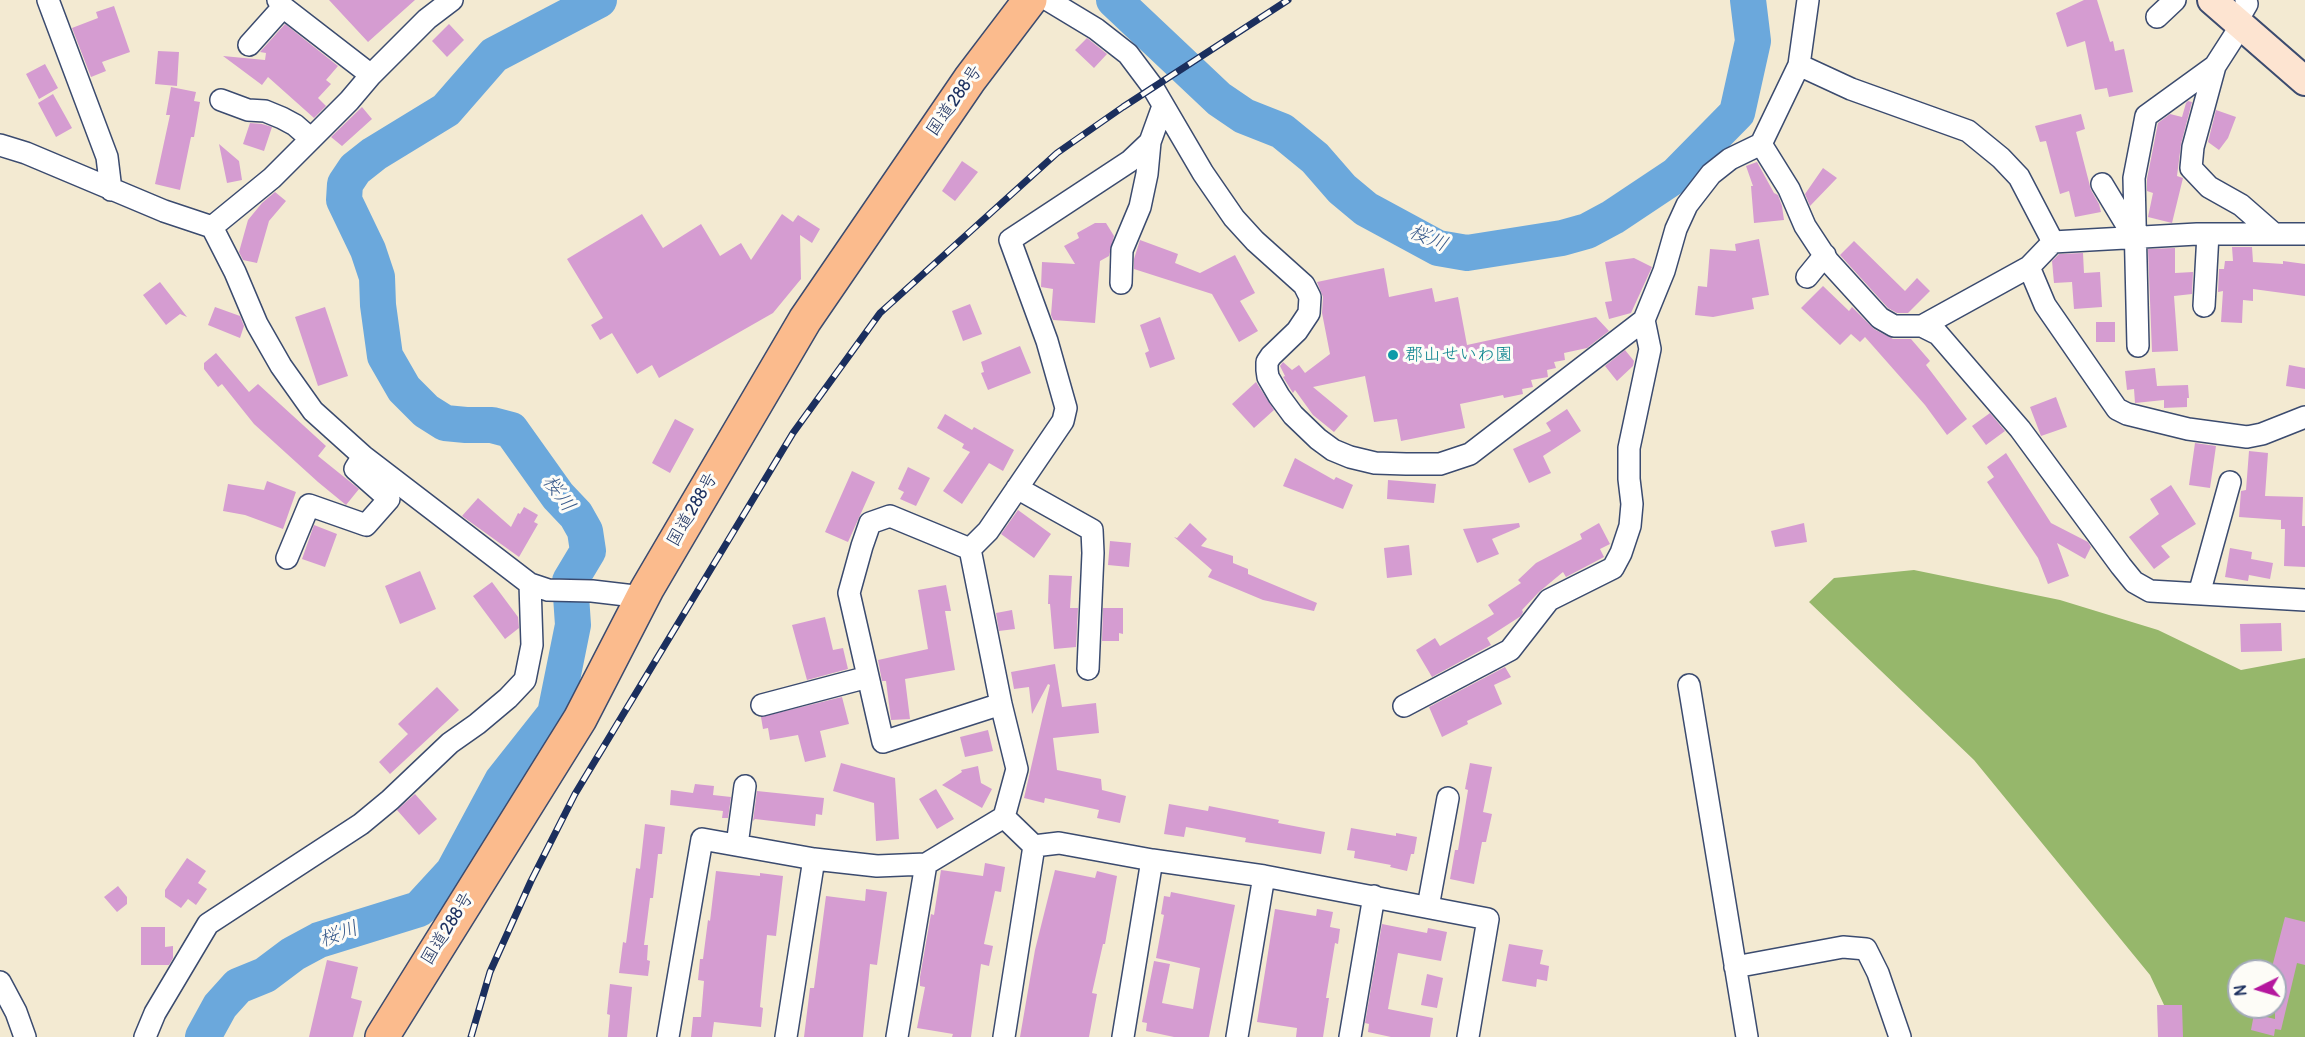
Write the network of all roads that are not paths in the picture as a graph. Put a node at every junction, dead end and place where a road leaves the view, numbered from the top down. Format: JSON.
{"nodes":[{"id":1,"x":48,"y":0,"type":"edge"},
{"id":2,"x":1030,"y":0,"type":"edge"},
{"id":3,"x":1048,"y":0,"type":"edge"},
{"id":4,"x":1808,"y":0,"type":"edge"},
{"id":5,"x":2175,"y":0,"type":"edge"},
{"id":6,"x":2212,"y":0,"type":"edge"},
{"id":7,"x":445,"y":2,"type":"edge"},
{"id":8,"x":281,"y":3,"type":"edge"},
{"id":9,"x":2242,"y":15,"type":"edge"},
{"id":10,"x":2157,"y":17,"type":"dead end"},
{"id":11,"x":249,"y":45,"type":"dead end"},
{"id":12,"x":1798,"y":65,"type":"junction"},
{"id":13,"x":2215,"y":66,"type":"junction"},
{"id":14,"x":370,"y":75,"type":"junction"},
{"id":15,"x":2305,"y":81,"type":"edge"},
{"id":16,"x":221,"y":100,"type":"dead end"},
{"id":17,"x":1163,"y":106,"type":"junction"},
{"id":18,"x":311,"y":139,"type":"junction"},
{"id":19,"x":1150,"y":142,"type":"junction"},
{"id":20,"x":1761,"y":144,"type":"junction"},
{"id":21,"x":0,"y":145,"type":"edge"},
{"id":22,"x":2102,"y":184,"type":"dead end"},
{"id":23,"x":111,"y":190,"type":"junction"},
{"id":24,"x":212,"y":227,"type":"junction"},
{"id":25,"x":2272,"y":233,"type":"junction"},
{"id":26,"x":2208,"y":234,"type":"junction"},
{"id":27,"x":2305,"y":234,"type":"edge"},
{"id":28,"x":2135,"y":237,"type":"junction"},
{"id":29,"x":2053,"y":242,"type":"junction"},
{"id":30,"x":1825,"y":255,"type":"junction"},
{"id":31,"x":2029,"y":267,"type":"junction"},
{"id":32,"x":1807,"y":277,"type":"dead end"},
{"id":33,"x":1121,"y":283,"type":"dead end"},
{"id":34,"x":2204,"y":306,"type":"dead end"},
{"id":35,"x":1644,"y":320,"type":"junction"},
{"id":36,"x":1922,"y":326,"type":"junction"},
{"id":37,"x":2138,"y":346,"type":"dead end"},
{"id":38,"x":2305,"y":417,"type":"edge"},
{"id":39,"x":363,"y":456,"type":"junction"},
{"id":40,"x":2230,"y":482,"type":"dead end"},
{"id":41,"x":1017,"y":488,"type":"junction"},
{"id":42,"x":970,"y":549,"type":"junction"},
{"id":43,"x":288,"y":558,"type":"dead end"},
{"id":44,"x":539,"y":587,"type":"junction"},
{"id":45,"x":2199,"y":594,"type":"junction"},
{"id":46,"x":643,"y":597,"type":"junction"},
{"id":47,"x":2305,"y":600,"type":"edge"},
{"id":48,"x":1088,"y":669,"type":"dead end"},
{"id":49,"x":868,"y":677,"type":"junction"},
{"id":50,"x":1689,"y":685,"type":"dead end"},
{"id":51,"x":1001,"y":704,"type":"junction"},
{"id":52,"x":762,"y":705,"type":"dead end"},
{"id":53,"x":1404,"y":706,"type":"dead end"},
{"id":54,"x":745,"y":786,"type":"dead end"},
{"id":55,"x":1448,"y":798,"type":"dead end"},
{"id":56,"x":1004,"y":817,"type":"junction"},
{"id":57,"x":737,"y":845,"type":"junction"},
{"id":58,"x":1034,"y":846,"type":"junction"},
{"id":59,"x":814,"y":859,"type":"junction"},
{"id":60,"x":1152,"y":860,"type":"junction"},
{"id":61,"x":926,"y":864,"type":"junction"},
{"id":62,"x":1264,"y":876,"type":"junction"},
{"id":63,"x":1374,"y":896,"type":"junction"},
{"id":64,"x":1428,"y":907,"type":"junction"},
{"id":65,"x":1735,"y":967,"type":"junction"},
{"id":66,"x":0,"y":982,"type":"edge"},
{"id":67,"x":25,"y":1037,"type":"edge"},
{"id":68,"x":145,"y":1037,"type":"edge"},
{"id":69,"x":382,"y":1037,"type":"edge"},
{"id":70,"x":668,"y":1037,"type":"edge"},
{"id":71,"x":786,"y":1037,"type":"edge"},
{"id":72,"x":897,"y":1037,"type":"edge"},
{"id":73,"x":1004,"y":1037,"type":"edge"},
{"id":74,"x":1123,"y":1037,"type":"edge"},
{"id":75,"x":1237,"y":1037,"type":"edge"},
{"id":76,"x":1350,"y":1037,"type":"edge"},
{"id":77,"x":1468,"y":1037,"type":"edge"},
{"id":78,"x":1747,"y":1037,"type":"edge"},
{"id":79,"x":1900,"y":1037,"type":"edge"}],
"edges":[{"from":1,"to":23,"type":"street"},
{"from":2,"to":46,"type":"highway","name":"国道288号"},
{"from":3,"to":17,"type":"street"},
{"from":4,"to":12,"type":"street"},
{"from":5,"to":10,"type":"street"},
{"from":6,"to":9,"type":"main road"},
{"from":7,"to":14,"type":"street"},
{"from":8,"to":11,"type":"street"},
{"from":8,"to":14,"type":"street"},
{"from":9,"to":13,"type":"street"},
{"from":9,"to":15,"type":"main road"},
{"from":12,"to":20,"type":"street"},
{"from":12,"to":29,"type":"street"},
{"from":13,"to":25,"type":"street"},
{"from":13,"to":28,"type":"street"},
{"from":14,"to":18,"type":"street"},
{"from":16,"to":18,"type":"street"},
{"from":17,"to":19,"type":"street"},
{"from":17,"to":35,"type":"street"},
{"from":18,"to":24,"type":"street"},
{"from":19,"to":33,"type":"street"},
{"from":19,"to":41,"type":"street"},
{"from":20,"to":30,"type":"street"},
{"from":20,"to":35,"type":"street"},
{"from":21,"to":23,"type":"street"},
{"from":22,"to":28,"type":"street"},
{"from":23,"to":24,"type":"street"},
{"from":24,"to":39,"type":"street"},
{"from":25,"to":26,"type":"street"},
{"from":25,"to":27,"type":"street"},
{"from":26,"to":28,"type":"street"},
{"from":26,"to":34,"type":"street"},
{"from":28,"to":29,"type":"street"},
{"from":28,"to":37,"type":"street"},
{"from":29,"to":31,"type":"street"},
{"from":30,"to":32,"type":"street"},
{"from":30,"to":36,"type":"street"},
{"from":31,"to":36,"type":"street"},
{"from":31,"to":38,"type":"street"},
{"from":35,"to":53,"type":"street"},
{"from":36,"to":45,"type":"street"},
{"from":39,"to":43,"type":"street"},
{"from":39,"to":44,"type":"street"},
{"from":40,"to":45,"type":"street"},
{"from":41,"to":42,"type":"street"},
{"from":41,"to":48,"type":"street"},
{"from":42,"to":49,"type":"street"},
{"from":42,"to":51,"type":"street"},
{"from":44,"to":46,"type":"street"},
{"from":44,"to":68,"type":"street"},
{"from":45,"to":47,"type":"street"},
{"from":46,"to":69,"type":"highway","name":"国道288号"},
{"from":49,"to":51,"type":"street"},
{"from":49,"to":52,"type":"street"},
{"from":50,"to":65,"type":"street"},
{"from":51,"to":56,"type":"street"},
{"from":54,"to":57,"type":"street"},
{"from":55,"to":64,"type":"street"},
{"from":56,"to":58,"type":"street"},
{"from":56,"to":61,"type":"street"},
{"from":57,"to":59,"type":"street"},
{"from":57,"to":70,"type":"street"},
{"from":58,"to":60,"type":"street"},
{"from":58,"to":73,"type":"street"},
{"from":59,"to":61,"type":"street"},
{"from":59,"to":71,"type":"street"},
{"from":60,"to":62,"type":"street"},
{"from":60,"to":74,"type":"street"},
{"from":61,"to":72,"type":"street"},
{"from":62,"to":63,"type":"street"},
{"from":62,"to":75,"type":"street"},
{"from":63,"to":64,"type":"street"},
{"from":63,"to":76,"type":"street"},
{"from":64,"to":77,"type":"street"},
{"from":65,"to":78,"type":"street"},
{"from":65,"to":79,"type":"street"},
{"from":66,"to":67,"type":"street"}]}
